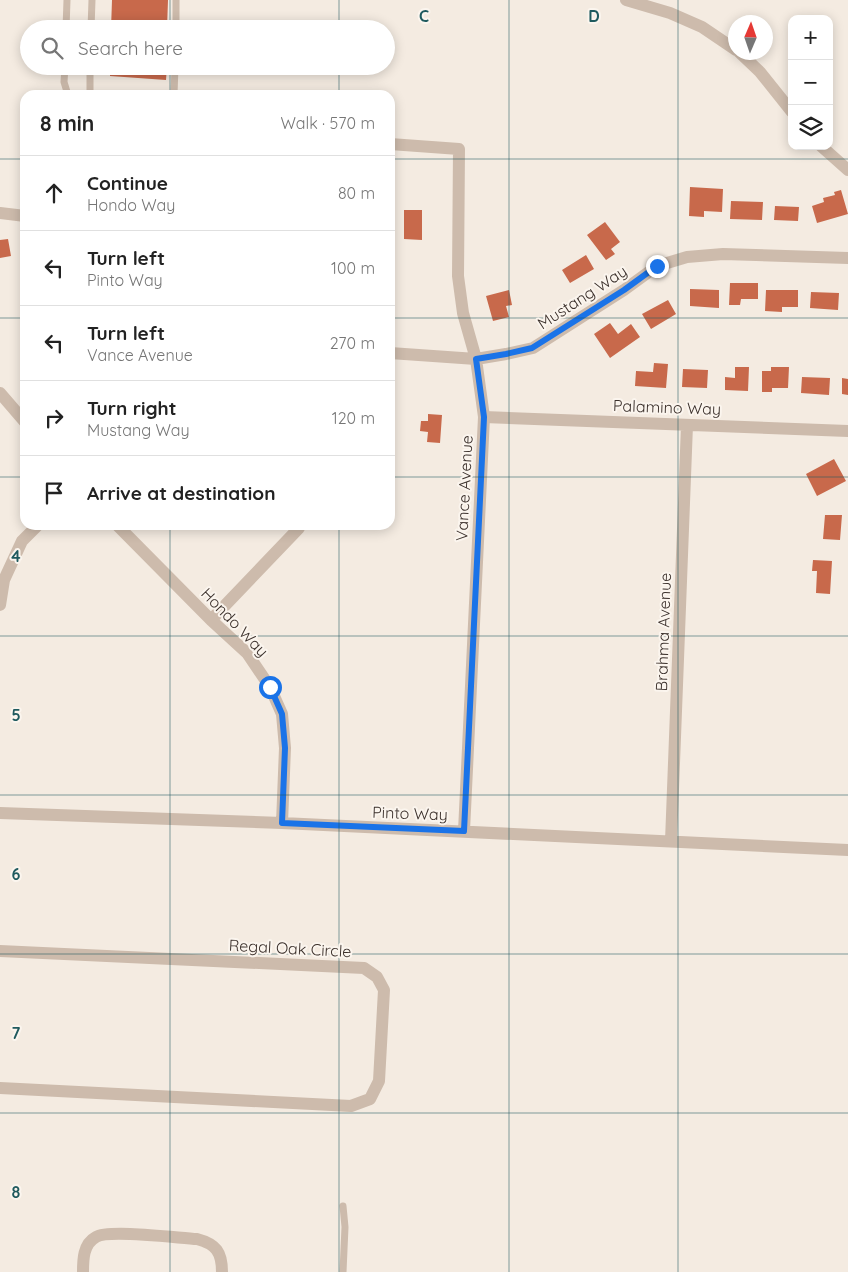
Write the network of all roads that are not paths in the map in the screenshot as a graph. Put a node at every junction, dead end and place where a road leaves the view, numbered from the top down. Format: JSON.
{"nodes":[{"id":1,"x":66,"y":0,"type":"edge"},
{"id":2,"x":92,"y":0,"type":"edge"},
{"id":3,"x":176,"y":0,"type":"edge"},
{"id":4,"x":626,"y":0,"type":"edge"},
{"id":5,"x":66,"y":20,"type":"edge"},
{"id":6,"x":91,"y":20,"type":"edge"},
{"id":7,"x":176,"y":20,"type":"edge"},
{"id":8,"x":728,"y":45,"type":"edge"},
{"id":9,"x":747,"y":60,"type":"edge"},
{"id":10,"x":64,"y":75,"type":"edge"},
{"id":11,"x":90,"y":75,"type":"edge"},
{"id":12,"x":175,"y":75,"type":"edge"},
{"id":13,"x":66,"y":90,"type":"edge"},
{"id":14,"x":90,"y":90,"type":"edge"},
{"id":15,"x":174,"y":90,"type":"edge"},
{"id":16,"x":788,"y":107,"type":"edge"},
{"id":17,"x":395,"y":144,"type":"edge"},
{"id":18,"x":826,"y":150,"type":"edge"},
{"id":19,"x":848,"y":170,"type":"edge"},
{"id":20,"x":0,"y":213,"type":"edge"},
{"id":21,"x":20,"y":215,"type":"edge"},
{"id":22,"x":848,"y":258,"type":"edge"},
{"id":23,"x":395,"y":353,"type":"edge"},
{"id":24,"x":476,"y":359,"type":"junction"},
{"id":25,"x":0,"y":393,"type":"edge"},
{"id":26,"x":20,"y":416,"type":"edge"},
{"id":27,"x":484,"y":417,"type":"junction"},
{"id":28,"x":687,"y":424,"type":"junction"},
{"id":29,"x":848,"y":430,"type":"edge"},
{"id":30,"x":33,"y":530,"type":"edge"},
{"id":31,"x":122,"y":530,"type":"edge"},
{"id":32,"x":297,"y":530,"type":"edge"},
{"id":33,"x":2,"y":580,"type":"edge"},
{"id":34,"x":0,"y":605,"type":"edge"},
{"id":35,"x":212,"y":620,"type":"junction"},
{"id":36,"x":0,"y":813,"type":"edge"},
{"id":37,"x":282,"y":823,"type":"junction"},
{"id":38,"x":464,"y":831,"type":"junction"},
{"id":39,"x":671,"y":841,"type":"junction"},
{"id":40,"x":848,"y":850,"type":"edge"},
{"id":41,"x":0,"y":951,"type":"edge"},
{"id":42,"x":0,"y":1088,"type":"edge"},
{"id":43,"x":344,"y":1206,"type":"dead end"},
{"id":44,"x":83,"y":1272,"type":"edge"},
{"id":45,"x":222,"y":1272,"type":"edge"},
{"id":46,"x":343,"y":1272,"type":"edge"}],
"edges":[{"from":1,"to":5,"type":"lane"},
{"from":2,"to":6,"type":"lane"},
{"from":3,"to":7,"type":"lane"},
{"from":4,"to":8,"type":"street"},
{"from":9,"to":16,"type":"street"},
{"from":10,"to":13,"type":"lane"},
{"from":11,"to":14,"type":"lane"},
{"from":12,"to":15,"type":"lane"},
{"from":17,"to":24,"type":"street","name":"Vance Avenue"},
{"from":18,"to":19,"type":"street"},
{"from":20,"to":21,"type":"street"},
{"from":22,"to":24,"type":"street","name":"Mustang Way"},
{"from":23,"to":24,"type":"street","name":"Mustang Way"},
{"from":24,"to":27,"type":"street","name":"Vance Avenue"},
{"from":25,"to":26,"type":"street"},
{"from":27,"to":28,"type":"street","name":"Palamino Way"},
{"from":27,"to":38,"type":"street","name":"Vance Avenue"},
{"from":28,"to":29,"type":"street","name":"Palamino Way"},
{"from":28,"to":39,"type":"street","name":"Brahma Avenue"},
{"from":30,"to":33,"type":"street"},
{"from":31,"to":35,"type":"street","name":"Hondo Way"},
{"from":32,"to":35,"type":"street"},
{"from":33,"to":34,"type":"street"},
{"from":35,"to":37,"type":"street","name":"Hondo Way"},
{"from":36,"to":37,"type":"street","name":"Pinto Way"},
{"from":37,"to":38,"type":"street","name":"Pinto Way"},
{"from":38,"to":39,"type":"street","name":"Pinto Way"},
{"from":39,"to":40,"type":"street","name":"Pinto Way"},
{"from":41,"to":42,"type":"street","name":"Regal Oak Circle"},
{"from":43,"to":46,"type":"lane"},
{"from":44,"to":45,"type":"street"}]}
